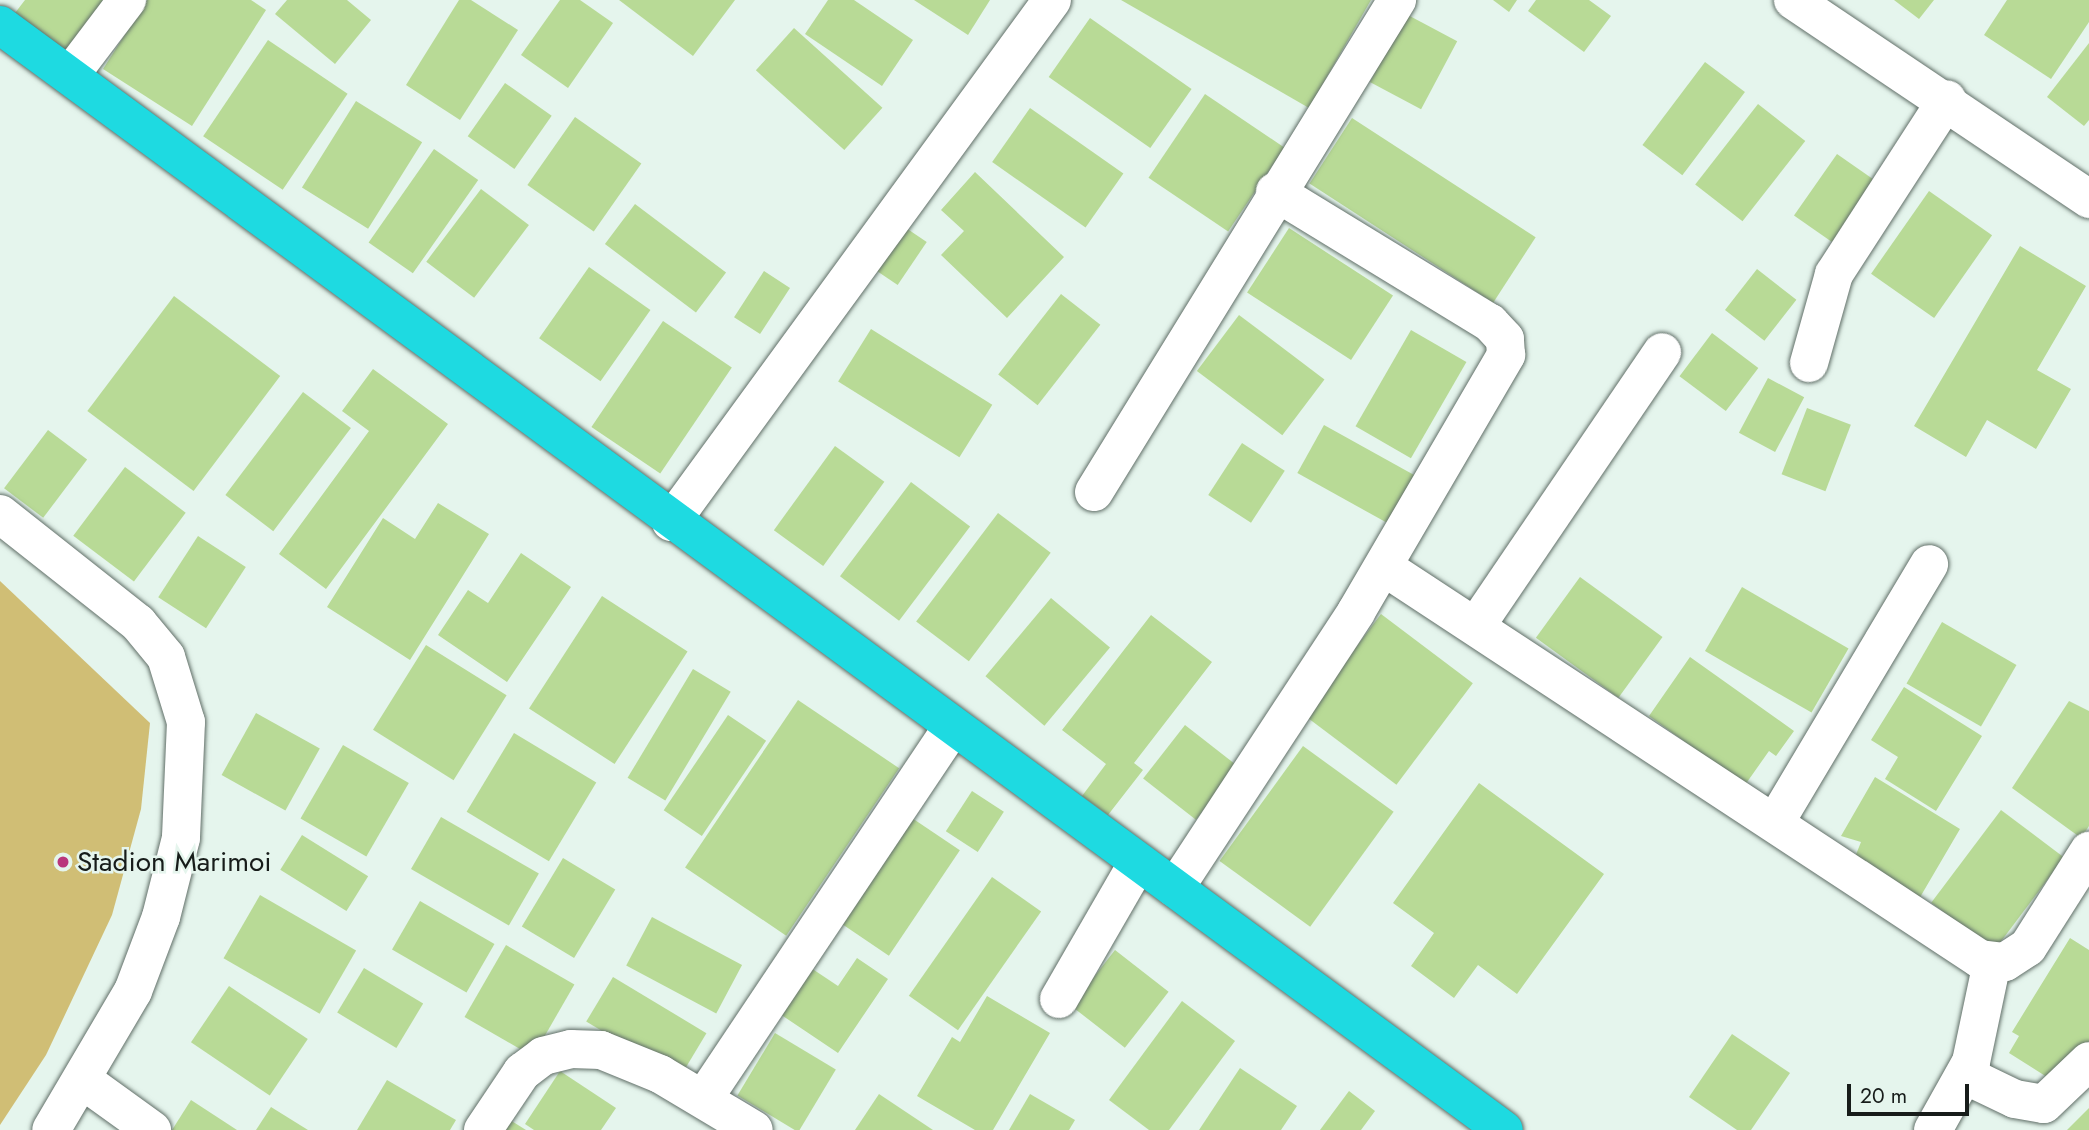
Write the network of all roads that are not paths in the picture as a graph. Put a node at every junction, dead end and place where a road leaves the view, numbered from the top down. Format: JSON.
{"nodes":[{"id":1,"x":127,"y":0,"type":"edge"},
{"id":2,"x":1052,"y":0,"type":"edge"},
{"id":3,"x":1397,"y":0,"type":"edge"},
{"id":4,"x":1793,"y":0,"type":"edge"},
{"id":5,"x":1,"y":28,"type":"edge"},
{"id":6,"x":71,"y":74,"type":"junction"},
{"id":7,"x":1947,"y":99,"type":"junction"},
{"id":8,"x":1275,"y":191,"type":"junction"},
{"id":9,"x":2089,"y":199,"type":"edge"},
{"id":10,"x":1662,"y":352,"type":"dead end"},
{"id":11,"x":1809,"y":363,"type":"dead end"},
{"id":12,"x":1094,"y":492,"type":"dead end"},
{"id":13,"x":0,"y":514,"type":"edge"},
{"id":14,"x":671,"y":522,"type":"junction"},
{"id":15,"x":1929,"y":564,"type":"dead end"},
{"id":16,"x":1384,"y":566,"type":"junction"},
{"id":17,"x":1476,"y":626,"type":"junction"},
{"id":18,"x":952,"y":728,"type":"junction"},
{"id":19,"x":1776,"y":821,"type":"junction"},
{"id":20,"x":2089,"y":851,"type":"edge"},
{"id":21,"x":1138,"y":862,"type":"junction"},
{"id":22,"x":1175,"y":888,"type":"junction"},
{"id":23,"x":1992,"y":962,"type":"junction"},
{"id":24,"x":1059,"y":999,"type":"dead end"},
{"id":25,"x":2089,"y":1061,"type":"edge"},
{"id":26,"x":1965,"y":1076,"type":"junction"},
{"id":27,"x":84,"y":1081,"type":"junction"},
{"id":28,"x":704,"y":1098,"type":"junction"},
{"id":29,"x":51,"y":1130,"type":"edge"},
{"id":30,"x":152,"y":1130,"type":"edge"},
{"id":31,"x":483,"y":1130,"type":"edge"},
{"id":32,"x":754,"y":1130,"type":"edge"},
{"id":33,"x":1504,"y":1130,"type":"edge"},
{"id":34,"x":1933,"y":1130,"type":"edge"}],
"edges":[{"from":1,"to":6,"type":"street"},
{"from":2,"to":14,"type":"street"},
{"from":3,"to":8,"type":"street"},
{"from":4,"to":7,"type":"street"},
{"from":5,"to":6,"type":"highway"},
{"from":6,"to":14,"type":"highway"},
{"from":7,"to":9,"type":"street"},
{"from":7,"to":11,"type":"street"},
{"from":8,"to":12,"type":"street"},
{"from":8,"to":16,"type":"street"},
{"from":10,"to":17,"type":"street"},
{"from":13,"to":27,"type":"street"},
{"from":14,"to":18,"type":"highway"},
{"from":15,"to":19,"type":"street"},
{"from":16,"to":17,"type":"street"},
{"from":16,"to":22,"type":"street"},
{"from":17,"to":19,"type":"street"},
{"from":18,"to":21,"type":"highway"},
{"from":18,"to":28,"type":"street"},
{"from":19,"to":23,"type":"street"},
{"from":20,"to":23,"type":"street"},
{"from":21,"to":22,"type":"highway"},
{"from":21,"to":24,"type":"street"},
{"from":22,"to":33,"type":"highway"},
{"from":23,"to":26,"type":"street"},
{"from":25,"to":26,"type":"street"},
{"from":26,"to":34,"type":"street"},
{"from":27,"to":29,"type":"street"},
{"from":27,"to":30,"type":"street"},
{"from":28,"to":31,"type":"street"},
{"from":28,"to":32,"type":"street"}]}
